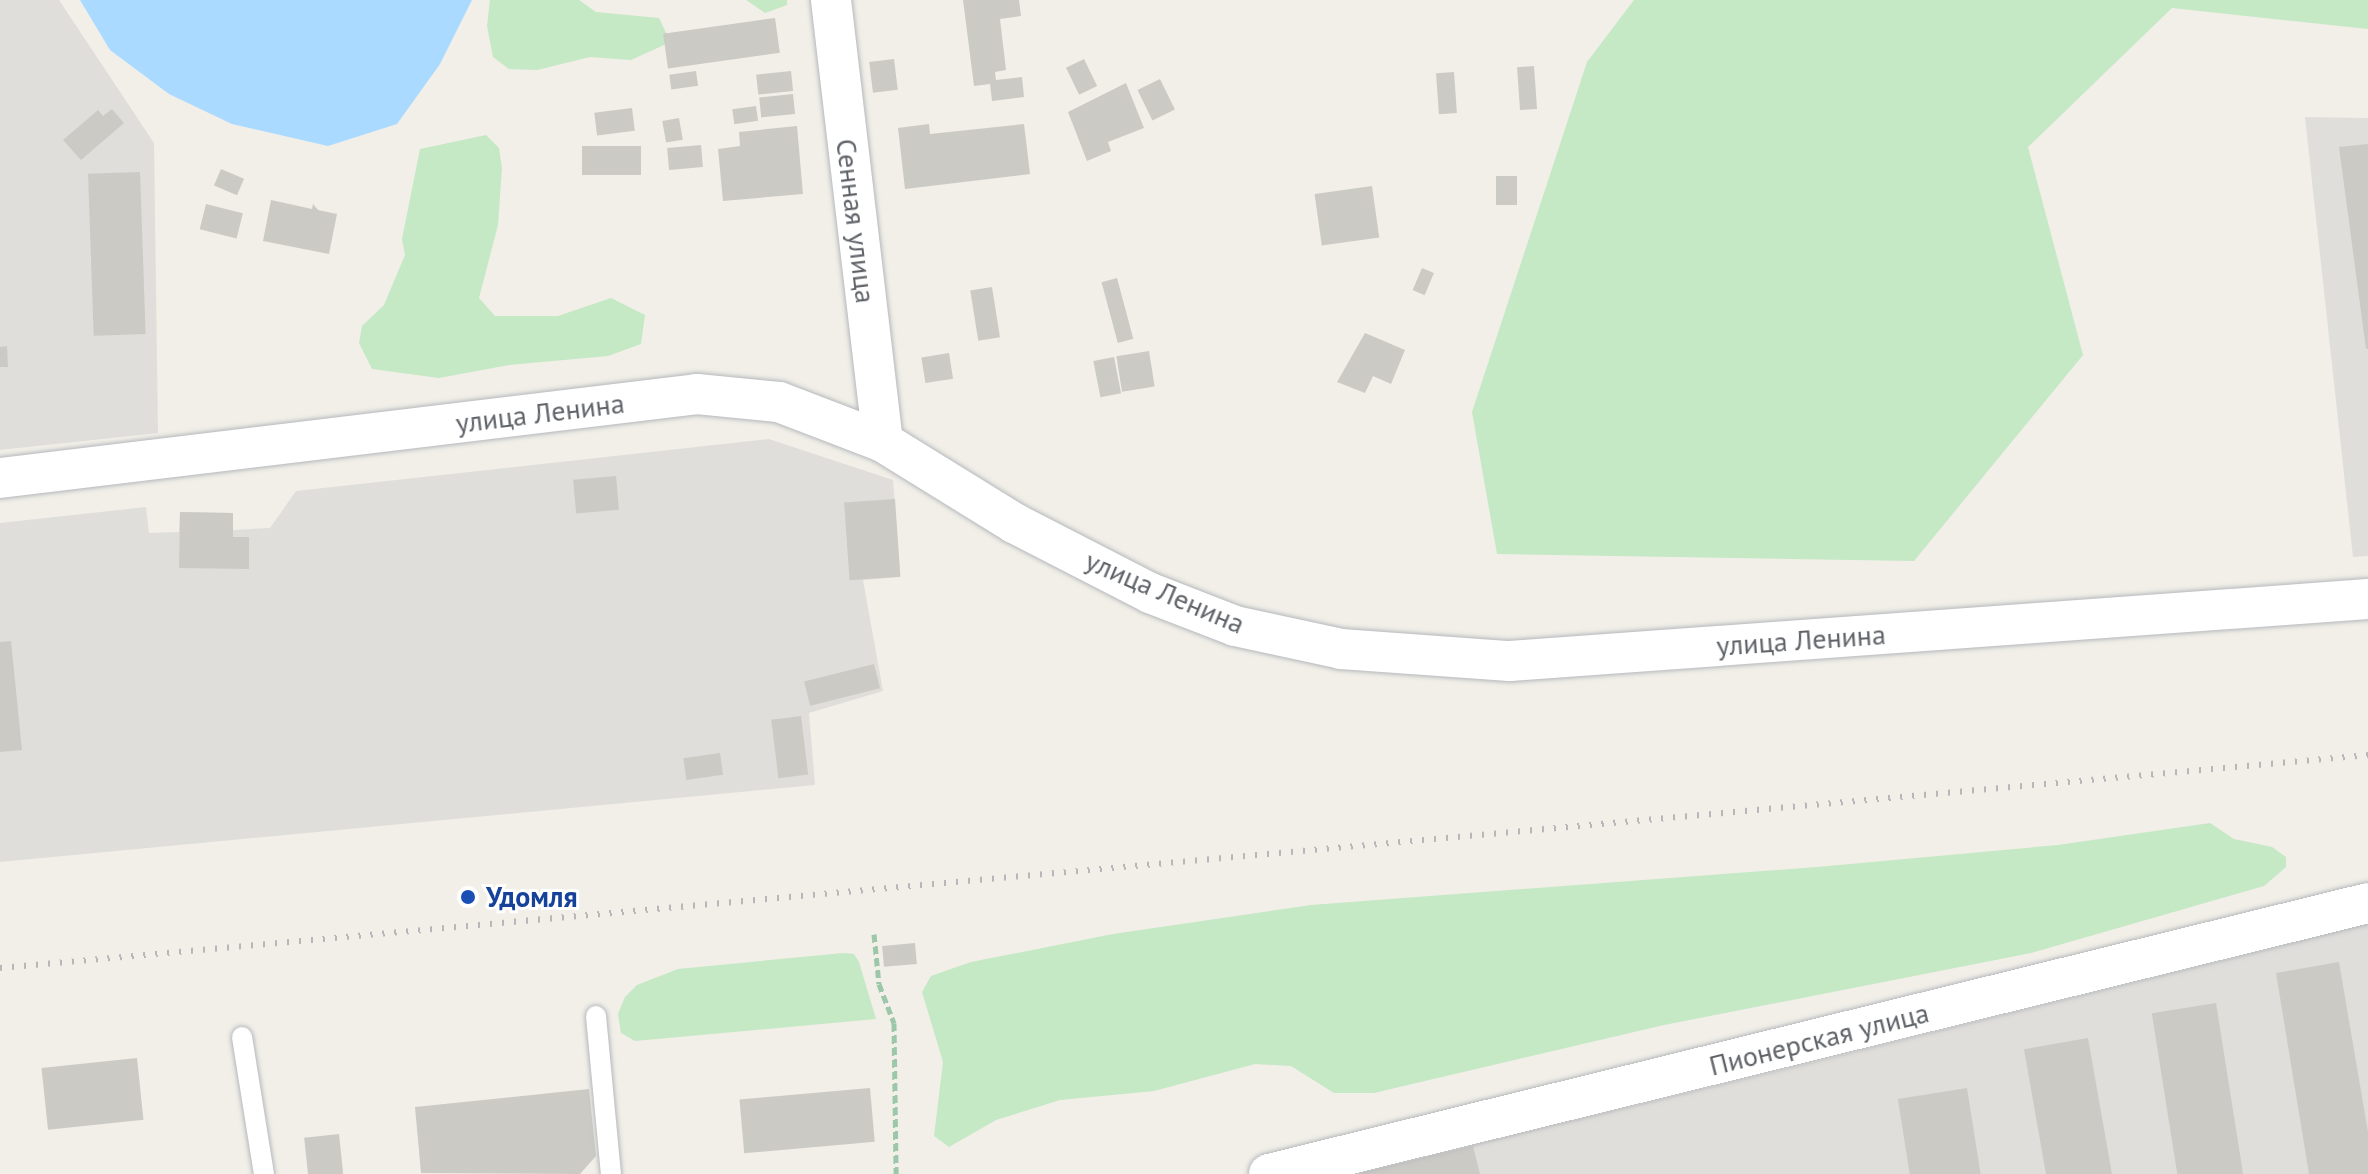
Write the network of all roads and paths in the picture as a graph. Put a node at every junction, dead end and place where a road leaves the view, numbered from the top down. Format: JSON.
{"nodes":[{"id":1,"x":831,"y":0,"type":"edge"},
{"id":2,"x":883,"y":442,"type":"junction"},
{"id":3,"x":0,"y":478,"type":"edge"},
{"id":4,"x":2368,"y":599,"type":"edge"},
{"id":5,"x":2368,"y":903,"type":"edge"},
{"id":6,"x":874,"y":934,"type":"dead end"},
{"id":7,"x":596,"y":1016,"type":"dead end"},
{"id":8,"x":242,"y":1037,"type":"dead end"},
{"id":9,"x":264,"y":1174,"type":"edge"},
{"id":10,"x":611,"y":1174,"type":"edge"},
{"id":11,"x":896,"y":1174,"type":"edge"},
{"id":12,"x":1269,"y":1174,"type":"edge"}],
"edges":[{"from":1,"to":2,"type":"street","name":"Сенная улица"},
{"from":2,"to":3,"type":"street","name":"улица Ленина"},
{"from":2,"to":4,"type":"street","name":"улица Ленина"},
{"from":5,"to":12,"type":"street","name":"Пионерская улица"},
{"from":6,"to":11,"type":"path"},
{"from":7,"to":10,"type":"lane"},
{"from":8,"to":9,"type":"lane"}]}
